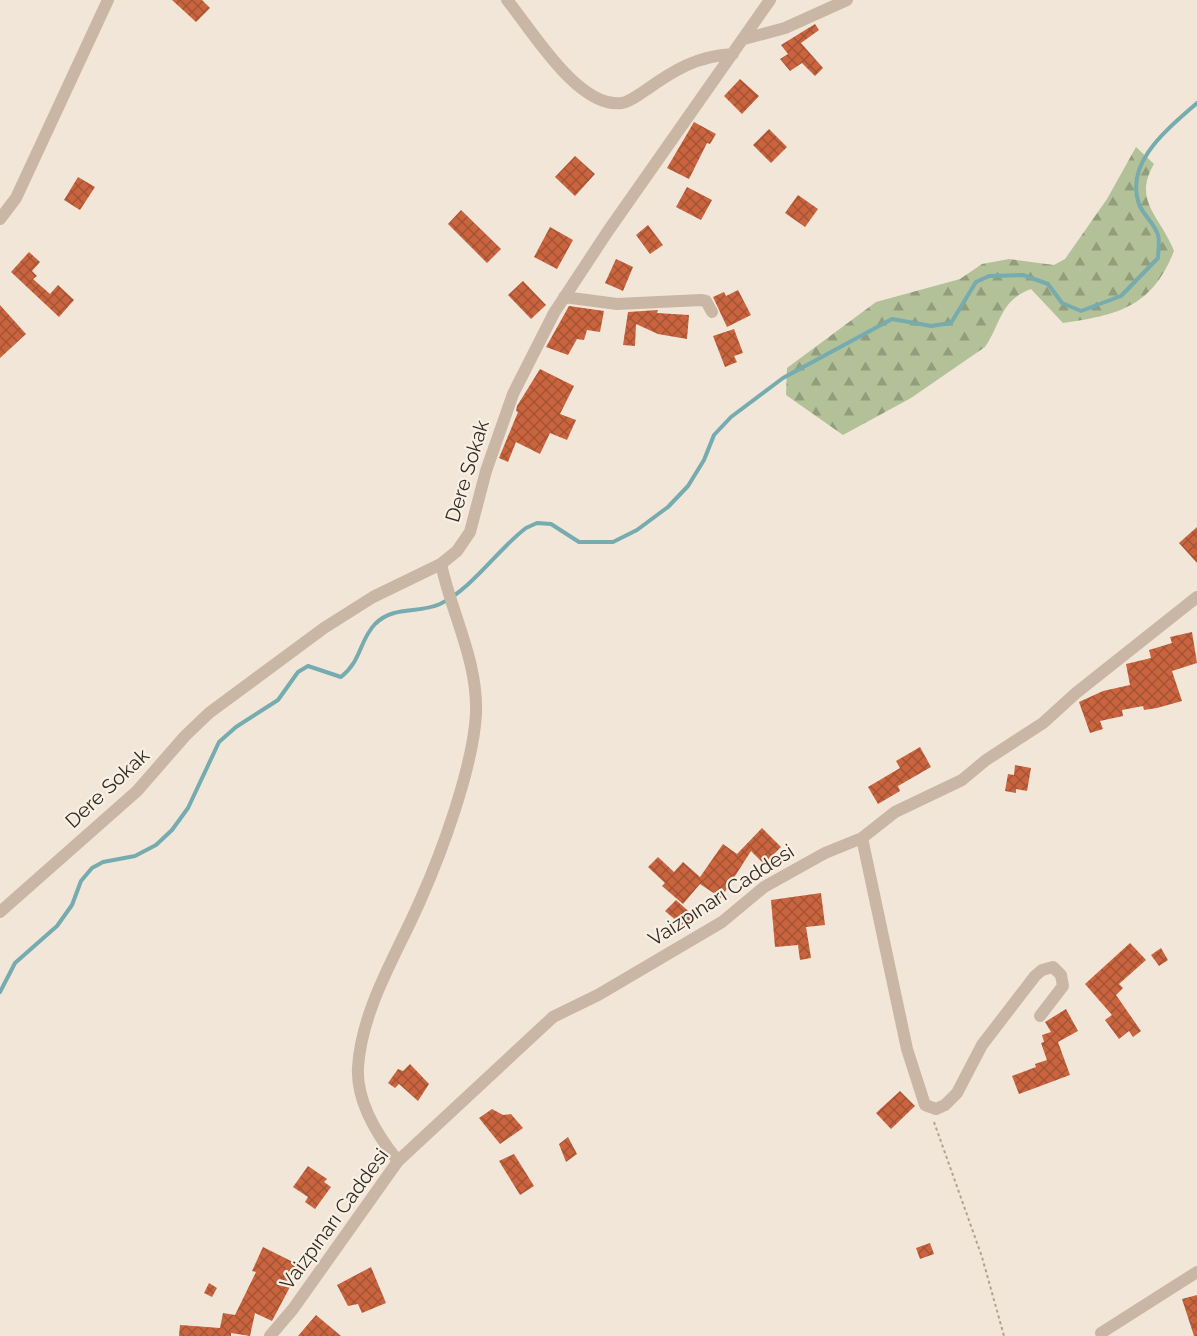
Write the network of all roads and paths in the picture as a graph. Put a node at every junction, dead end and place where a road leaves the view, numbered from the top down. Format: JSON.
{"nodes":[{"id":1,"x":108,"y":0,"type":"edge"},
{"id":2,"x":507,"y":0,"type":"edge"},
{"id":3,"x":770,"y":0,"type":"edge"},
{"id":4,"x":847,"y":0,"type":"edge"},
{"id":5,"x":744,"y":39,"type":"junction"},
{"id":6,"x":733,"y":54,"type":"junction"},
{"id":7,"x":0,"y":219,"type":"edge"},
{"id":8,"x":564,"y":297,"type":"junction"},
{"id":9,"x":712,"y":312,"type":"dead end"},
{"id":10,"x":441,"y":564,"type":"junction"},
{"id":11,"x":1197,"y":597,"type":"edge"},
{"id":12,"x":862,"y":838,"type":"junction"},
{"id":13,"x":0,"y":912,"type":"edge"},
{"id":14,"x":1040,"y":1016,"type":"dead end"},
{"id":15,"x":929,"y":1108,"type":"junction"},
{"id":16,"x":398,"y":1161,"type":"junction"},
{"id":17,"x":1197,"y":1272,"type":"edge"},
{"id":18,"x":1101,"y":1332,"type":"dead end"},
{"id":19,"x":270,"y":1336,"type":"edge"},
{"id":20,"x":1004,"y":1336,"type":"edge"}],
"edges":[{"from":1,"to":7,"type":"street"},
{"from":2,"to":6,"type":"street"},
{"from":3,"to":5,"type":"street","name":"Dere Sokak"},
{"from":4,"to":5,"type":"street"},
{"from":5,"to":6,"type":"street","name":"Dere Sokak"},
{"from":6,"to":8,"type":"street","name":"Dere Sokak"},
{"from":8,"to":9,"type":"street"},
{"from":8,"to":10,"type":"street","name":"Dere Sokak"},
{"from":10,"to":13,"type":"street","name":"Dere Sokak"},
{"from":10,"to":16,"type":"street"},
{"from":11,"to":12,"type":"street","name":"Vaizpınarı Caddesi"},
{"from":12,"to":15,"type":"street"},
{"from":12,"to":16,"type":"street","name":"Vaizpınarı Caddesi"},
{"from":14,"to":15,"type":"street"},
{"from":15,"to":20,"type":"path"},
{"from":16,"to":19,"type":"street","name":"Vaizpınarı Caddesi"},
{"from":17,"to":18,"type":"street"}]}
